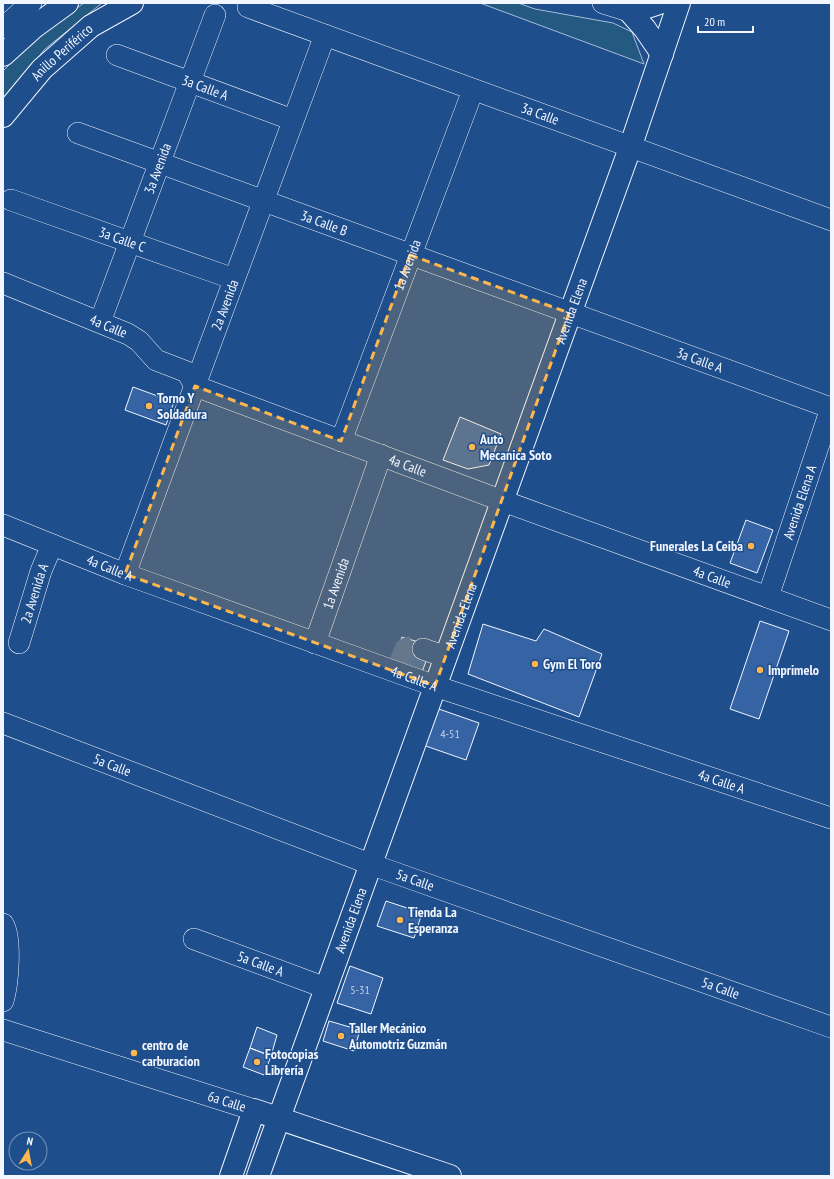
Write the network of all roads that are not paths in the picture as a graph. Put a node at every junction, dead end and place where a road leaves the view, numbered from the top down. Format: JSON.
{"nodes":[{"id":1,"x":31,"y":3,"type":"edge"},
{"id":2,"x":67,"y":3,"type":"edge"},
{"id":3,"x":132,"y":3,"type":"edge"},
{"id":4,"x":603,"y":3,"type":"edge"},
{"id":5,"x":659,"y":3,"type":"edge"},
{"id":6,"x":679,"y":3,"type":"edge"},
{"id":7,"x":248,"y":7,"type":"dead end"},
{"id":8,"x":627,"y":8,"type":"edge"},
{"id":9,"x":215,"y":14,"type":"dead end"},
{"id":10,"x":3,"y":28,"type":"edge"},
{"id":11,"x":325,"y":36,"type":"junction"},
{"id":12,"x":662,"y":54,"type":"junction"},
{"id":13,"x":3,"y":55,"type":"edge"},
{"id":14,"x":117,"y":55,"type":"dead end"},
{"id":15,"x":190,"y":82,"type":"junction"},
{"id":16,"x":473,"y":90,"type":"junction"},
{"id":17,"x":3,"y":116,"type":"edge"},
{"id":18,"x":293,"y":120,"type":"junction"},
{"id":19,"x":78,"y":133,"type":"dead end"},
{"id":20,"x":630,"y":148,"type":"junction"},
{"id":21,"x":160,"y":162,"type":"junction"},
{"id":22,"x":11,"y":200,"type":"dead end"},
{"id":23,"x":263,"y":201,"type":"junction"},
{"id":24,"x":831,"y":220,"type":"edge"},
{"id":25,"x":130,"y":243,"type":"junction"},
{"id":26,"x":410,"y":255,"type":"junction"},
{"id":27,"x":234,"y":279,"type":"junction"},
{"id":28,"x":3,"y":283,"type":"edge"},
{"id":29,"x":569,"y":314,"type":"junction"},
{"id":30,"x":100,"y":322,"type":"junction"},
{"id":31,"x":195,"y":386,"type":"junction"},
{"id":32,"x":831,"y":408,"type":"edge"},
{"id":33,"x":341,"y":440,"type":"junction"},
{"id":34,"x":381,"y":455,"type":"junction"},
{"id":35,"x":503,"y":501,"type":"junction"},
{"id":36,"x":3,"y":525,"type":"edge"},
{"id":37,"x":52,"y":545,"type":"junction"},
{"id":38,"x":125,"y":574,"type":"junction"},
{"id":39,"x":768,"y":597,"type":"junction"},
{"id":40,"x":831,"y":620,"type":"edge"},
{"id":41,"x":19,"y":643,"type":"dead end"},
{"id":42,"x":315,"y":643,"type":"junction"},
{"id":43,"x":423,"y":649,"type":"tunnel mouth"},
{"id":44,"x":446,"y":657,"type":"junction"},
{"id":45,"x":435,"y":686,"type":"junction"},
{"id":46,"x":3,"y":723,"type":"edge"},
{"id":47,"x":831,"y":818,"type":"edge"},
{"id":48,"x":370,"y":864,"type":"junction"},
{"id":49,"x":3,"y":924,"type":"edge"},
{"id":50,"x":194,"y":939,"type":"dead end"},
{"id":51,"x":326,"y":988,"type":"junction"},
{"id":52,"x":3,"y":1001,"type":"edge"},
{"id":53,"x":831,"y":1027,"type":"edge"},
{"id":54,"x":3,"y":1030,"type":"edge"},
{"id":55,"x":254,"y":1110,"type":"junction"},
{"id":56,"x":278,"y":1118,"type":"junction"},
{"id":57,"x":231,"y":1176,"type":"edge"},
{"id":58,"x":258,"y":1176,"type":"edge"},
{"id":59,"x":450,"y":1176,"type":"edge"}],
"edges":[{"from":1,"to":10,"type":"street"},
{"from":2,"to":13,"type":"main road"},
{"from":3,"to":17,"type":"main road","name":"Anillo Periférico"},
{"from":4,"to":8,"type":"street"},
{"from":5,"to":8,"type":"main road"},
{"from":6,"to":12,"type":"main road","name":"Avenida Elena"},
{"from":7,"to":11,"type":"street","name":"3a Calle"},
{"from":8,"to":12,"type":"main road"},
{"from":9,"to":15,"type":"street","name":"3a Avenida"},
{"from":11,"to":16,"type":"street","name":"3a Calle"},
{"from":11,"to":18,"type":"street","name":"2a Avenida"},
{"from":12,"to":20,"type":"main road","name":"Avenida Elena"},
{"from":14,"to":15,"type":"street","name":"3a Calle A"},
{"from":15,"to":18,"type":"street","name":"3a Calle A"},
{"from":15,"to":21,"type":"street","name":"3a Avenida"},
{"from":16,"to":20,"type":"street","name":"3a Calle"},
{"from":16,"to":26,"type":"street","name":"1a Avenida"},
{"from":18,"to":23,"type":"street","name":"2a Avenida"},
{"from":19,"to":21,"type":"street","name":"3a Calle B"},
{"from":20,"to":24,"type":"street","name":"3a Calle"},
{"from":20,"to":29,"type":"main road","name":"Avenida Elena"},
{"from":21,"to":23,"type":"street","name":"3a Calle B"},
{"from":21,"to":25,"type":"street","name":"3a Avenida"},
{"from":22,"to":25,"type":"street","name":"3a Calle C"},
{"from":23,"to":26,"type":"street","name":"3a Calle B"},
{"from":23,"to":27,"type":"street","name":"2a Avenida"},
{"from":25,"to":27,"type":"street","name":"3a Calle C"},
{"from":25,"to":30,"type":"street","name":"3a Avenida"},
{"from":26,"to":29,"type":"street","name":"3a Calle B"},
{"from":26,"to":33,"type":"street","name":"1a Avenida"},
{"from":27,"to":31,"type":"street","name":"2a Avenida"},
{"from":28,"to":30,"type":"street","name":"4a Calle"},
{"from":29,"to":32,"type":"street","name":"3a Calle A"},
{"from":29,"to":35,"type":"main road","name":"Avenida Elena"},
{"from":30,"to":31,"type":"street","name":"4a Calle"},
{"from":31,"to":33,"type":"street","name":"4a Calle"},
{"from":31,"to":38,"type":"street","name":"2a Avenida"},
{"from":32,"to":39,"type":"street","name":"Avenida Elena A"},
{"from":33,"to":34,"type":"street","name":"4a Calle"},
{"from":34,"to":35,"type":"street","name":"4a Calle"},
{"from":34,"to":42,"type":"street","name":"1a Avenida"},
{"from":35,"to":39,"type":"street","name":"4a Calle"},
{"from":35,"to":44,"type":"main road","name":"Avenida Elena"},
{"from":36,"to":37,"type":"street","name":"4a Calle A"},
{"from":37,"to":38,"type":"street","name":"4a Calle A"},
{"from":37,"to":41,"type":"street","name":"2a Avenida A"},
{"from":38,"to":42,"type":"street","name":"4a Calle A"},
{"from":39,"to":40,"type":"street","name":"4a Calle"},
{"from":42,"to":45,"type":"street","name":"4a Calle A"},
{"from":43,"to":44,"type":"street"},
{"from":44,"to":45,"type":"main road","name":"Avenida Elena"},
{"from":45,"to":47,"type":"street","name":"4a Calle A"},
{"from":45,"to":48,"type":"main road","name":"Avenida Elena"},
{"from":46,"to":48,"type":"street","name":"5a Calle"},
{"from":48,"to":51,"type":"main road","name":"Avenida Elena"},
{"from":48,"to":53,"type":"street","name":"5a Calle"},
{"from":49,"to":52,"type":"street"},
{"from":50,"to":51,"type":"street","name":"5a Calle A"},
{"from":51,"to":56,"type":"main road","name":"Avenida Elena"},
{"from":54,"to":55,"type":"street","name":"6a Calle"},
{"from":55,"to":56,"type":"main road","name":"6a Calle"},
{"from":55,"to":57,"type":"main road"},
{"from":56,"to":58,"type":"main road","name":"Avenida Elena"},
{"from":56,"to":59,"type":"main road","name":"6a Calle"}]}
